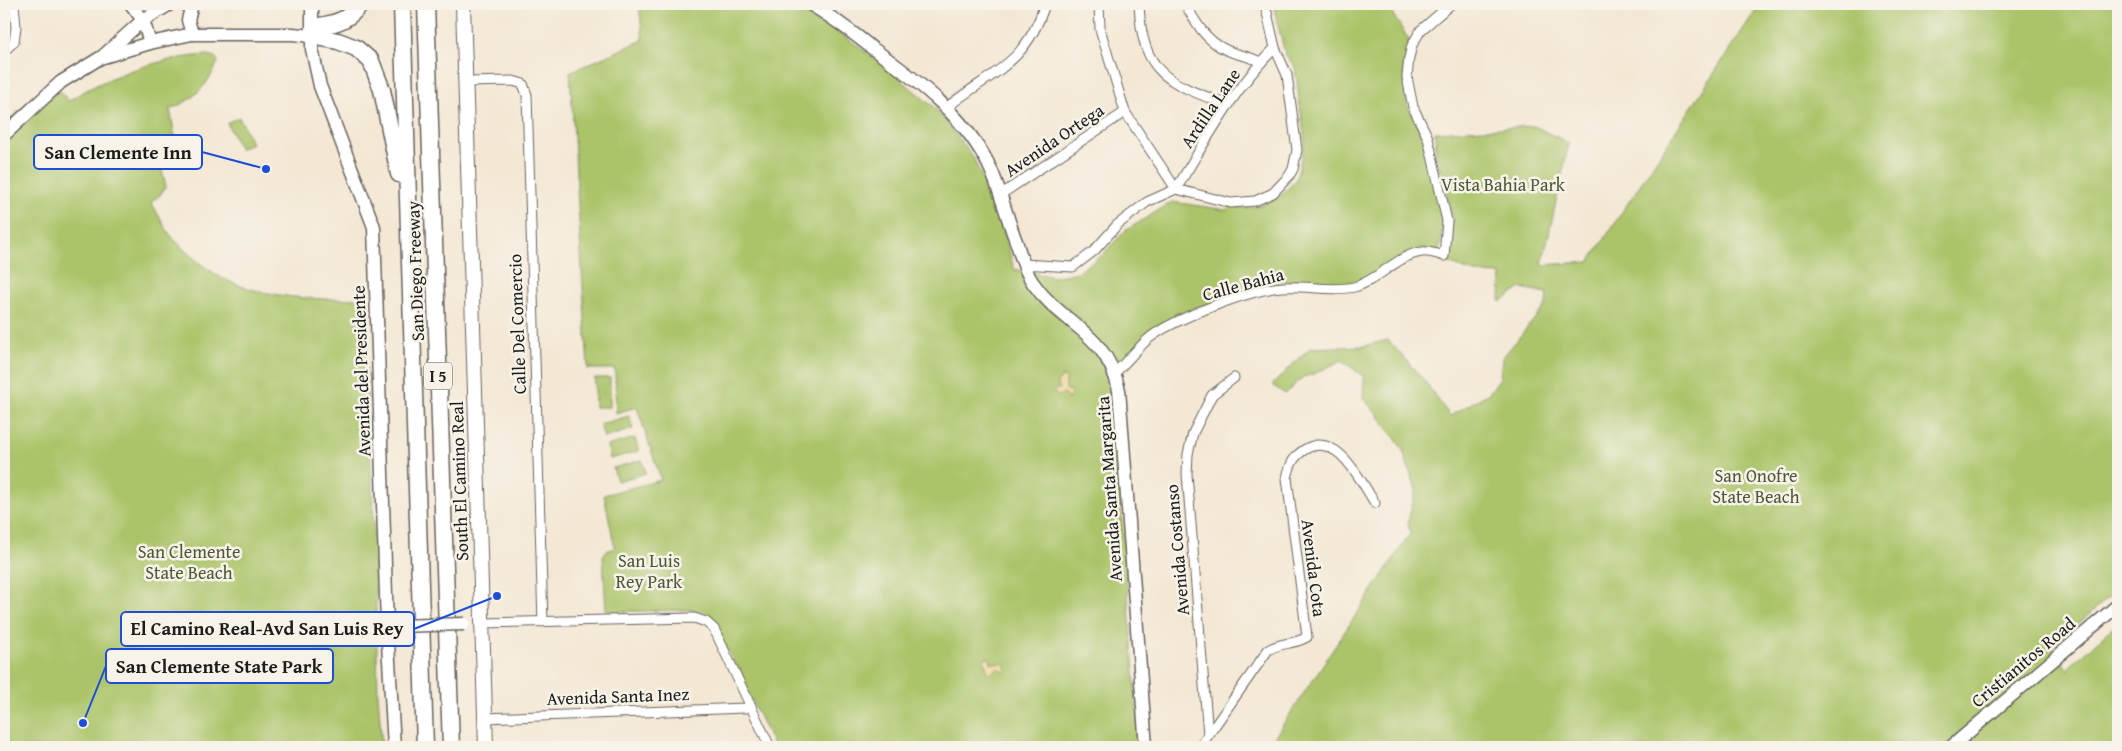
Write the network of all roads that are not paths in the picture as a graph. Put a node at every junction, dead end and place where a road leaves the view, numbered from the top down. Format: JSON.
{"nodes":[{"id":1,"x":14,"y":4,"type":"edge"},
{"id":2,"x":131,"y":4,"type":"edge"},
{"id":3,"x":170,"y":4,"type":"edge"},
{"id":4,"x":192,"y":4,"type":"edge"},
{"id":5,"x":312,"y":4,"type":"edge"},
{"id":6,"x":360,"y":4,"type":"edge"},
{"id":7,"x":402,"y":4,"type":"edge"},
{"id":8,"x":426,"y":4,"type":"edge"},
{"id":9,"x":463,"y":4,"type":"edge"},
{"id":10,"x":810,"y":4,"type":"edge"},
{"id":11,"x":1045,"y":4,"type":"edge"},
{"id":12,"x":1099,"y":4,"type":"edge"},
{"id":13,"x":1139,"y":4,"type":"edge"},
{"id":14,"x":1186,"y":4,"type":"edge"},
{"id":15,"x":1265,"y":4,"type":"edge"},
{"id":16,"x":1451,"y":4,"type":"edge"},
{"id":17,"x":143,"y":20,"type":"junction"},
{"id":18,"x":192,"y":34,"type":"junction"},
{"id":19,"x":312,"y":36,"type":"junction"},
{"id":20,"x":150,"y":43,"type":"junction"},
{"id":21,"x":1275,"y":48,"type":"junction"},
{"id":22,"x":4,"y":51,"type":"edge"},
{"id":23,"x":100,"y":58,"type":"junction"},
{"id":24,"x":1260,"y":62,"type":"junction"},
{"id":25,"x":465,"y":82,"type":"junction"},
{"id":26,"x":1229,"y":105,"type":"junction"},
{"id":27,"x":946,"y":108,"type":"junction"},
{"id":28,"x":1125,"y":112,"type":"junction"},
{"id":29,"x":4,"y":135,"type":"edge"},
{"id":30,"x":1176,"y":189,"type":"junction"},
{"id":31,"x":1000,"y":195,"type":"junction"},
{"id":32,"x":408,"y":218,"type":"junction"},
{"id":33,"x":1023,"y":264,"type":"junction"},
{"id":34,"x":1115,"y":373,"type":"junction"},
{"id":35,"x":1234,"y":378,"type":"dead end"},
{"id":36,"x":1375,"y":503,"type":"dead end"},
{"id":37,"x":2118,"y":605,"type":"edge"},
{"id":38,"x":543,"y":622,"type":"junction"},
{"id":39,"x":483,"y":623,"type":"junction"},
{"id":40,"x":392,"y":626,"type":"junction"},
{"id":41,"x":751,"y":706,"type":"junction"},
{"id":42,"x":486,"y":718,"type":"junction"},
{"id":43,"x":1208,"y":736,"type":"junction"},
{"id":44,"x":394,"y":747,"type":"edge"},
{"id":45,"x":424,"y":747,"type":"edge"},
{"id":46,"x":451,"y":747,"type":"edge"},
{"id":47,"x":486,"y":747,"type":"edge"},
{"id":48,"x":770,"y":747,"type":"edge"},
{"id":49,"x":1146,"y":747,"type":"edge"},
{"id":50,"x":1200,"y":747,"type":"edge"},
{"id":51,"x":1951,"y":747,"type":"edge"}],
"edges":[{"from":1,"to":22,"type":"street"},
{"from":2,"to":17,"type":"street"},
{"from":3,"to":17,"type":"street"},
{"from":4,"to":18,"type":"street"},
{"from":5,"to":19,"type":"street","name":"Avenida del Presidente"},
{"from":6,"to":19,"type":"highway"},
{"from":7,"to":32,"type":"highway","name":"San Diego Freeway","number":"I 5"},
{"from":8,"to":46,"type":"highway","name":"San Diego Freeway","number":"I 5"},
{"from":9,"to":25,"type":"main road","name":"South El Camino Real"},
{"from":10,"to":27,"type":"street","name":"Avenida Santa Margarita"},
{"from":11,"to":27,"type":"street"},
{"from":12,"to":28,"type":"street"},
{"from":13,"to":26,"type":"street"},
{"from":14,"to":24,"type":"street"},
{"from":15,"to":21,"type":"street"},
{"from":16,"to":34,"type":"street","name":"Calle Bahia"},
{"from":17,"to":20,"type":"street"},
{"from":17,"to":23,"type":"street"},
{"from":18,"to":19,"type":"street"},
{"from":18,"to":20,"type":"street"},
{"from":19,"to":32,"type":"highway"},
{"from":19,"to":40,"type":"street","name":"Avenida del Presidente"},
{"from":20,"to":23,"type":"street"},
{"from":21,"to":24,"type":"street","name":"Ardilla Lane"},
{"from":21,"to":30,"type":"street"},
{"from":23,"to":29,"type":"street"},
{"from":24,"to":26,"type":"street","name":"Ardilla Lane"},
{"from":25,"to":38,"type":"street","name":"Calle Del Comercio"},
{"from":25,"to":39,"type":"main road","name":"South El Camino Real"},
{"from":26,"to":30,"type":"street","name":"Ardilla Lane"},
{"from":27,"to":31,"type":"street","name":"Avenida Santa Margarita"},
{"from":28,"to":30,"type":"street"},
{"from":28,"to":31,"type":"street","name":"Avenida Ortega"},
{"from":30,"to":33,"type":"street"},
{"from":31,"to":33,"type":"street","name":"Avenida Santa Margarita"},
{"from":32,"to":45,"type":"highway","name":"San Diego Freeway","number":"I 5"},
{"from":33,"to":34,"type":"street","name":"Avenida Santa Margarita"},
{"from":34,"to":49,"type":"street","name":"Avenida Santa Margarita"},
{"from":35,"to":43,"type":"street","name":"Avenida Costanso"},
{"from":36,"to":43,"type":"street","name":"Avenida Cota"},
{"from":37,"to":51,"type":"street","name":"Cristianitos Road"},
{"from":38,"to":39,"type":"street"},
{"from":38,"to":41,"type":"street"},
{"from":39,"to":40,"type":"street","bridge":true},
{"from":39,"to":42,"type":"main road","name":"South El Camino Real"},
{"from":40,"to":44,"type":"street","name":"Avenida del Presidente"},
{"from":41,"to":42,"type":"street","name":"Avenida Santa Inez"},
{"from":41,"to":48,"type":"street"},
{"from":42,"to":47,"type":"main road","name":"South El Camino Real"},
{"from":43,"to":50,"type":"street","name":"Avenida Cota"}]}
